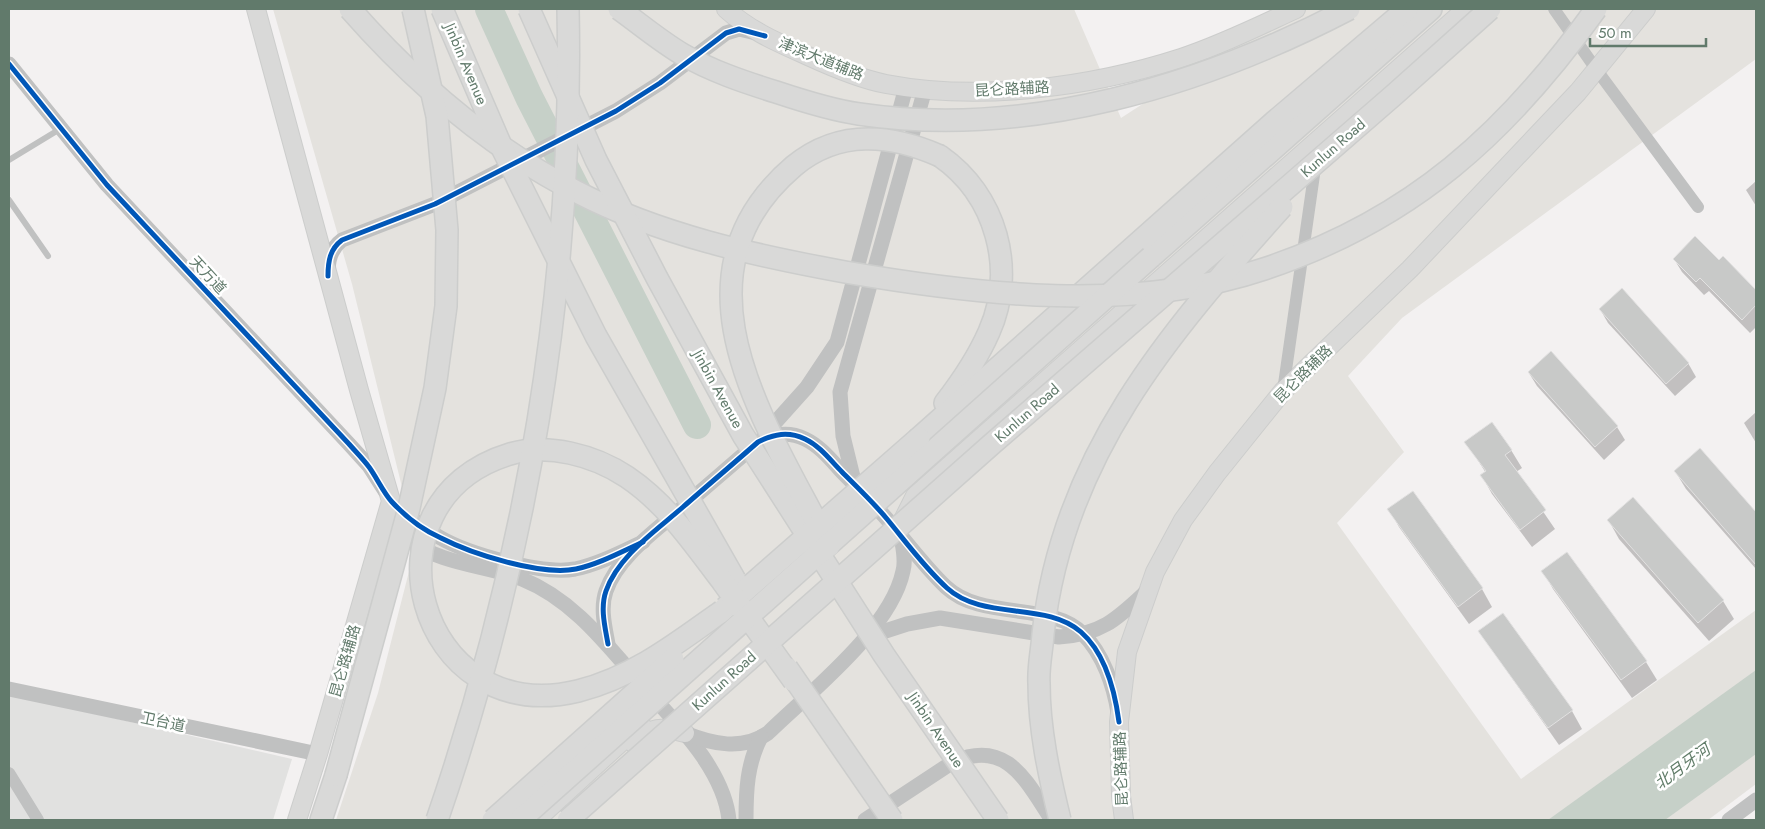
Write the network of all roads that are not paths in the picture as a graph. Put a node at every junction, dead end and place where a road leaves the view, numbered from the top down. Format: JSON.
{"nodes":[{"id":1,"x":256,"y":9,"type":"edge"},
{"id":2,"x":350,"y":9,"type":"edge"},
{"id":3,"x":413,"y":9,"type":"edge"},
{"id":4,"x":442,"y":9,"type":"edge"},
{"id":5,"x":529,"y":9,"type":"edge"},
{"id":6,"x":568,"y":9,"type":"edge"},
{"id":7,"x":619,"y":9,"type":"edge"},
{"id":8,"x":722,"y":9,"type":"edge"},
{"id":9,"x":726,"y":9,"type":"edge"},
{"id":10,"x":1296,"y":9,"type":"edge"},
{"id":11,"x":1349,"y":9,"type":"edge"},
{"id":12,"x":1407,"y":9,"type":"edge"},
{"id":13,"x":1431,"y":9,"type":"edge"},
{"id":14,"x":1448,"y":9,"type":"edge"},
{"id":15,"x":1466,"y":9,"type":"edge"},
{"id":16,"x":1490,"y":9,"type":"edge"},
{"id":17,"x":1554,"y":9,"type":"edge"},
{"id":18,"x":1596,"y":9,"type":"edge"},
{"id":19,"x":1646,"y":9,"type":"edge"},
{"id":20,"x":726,"y":33,"type":"junction"},
{"id":21,"x":765,"y":36,"type":"junction"},
{"id":22,"x":9,"y":64,"type":"edge"},
{"id":23,"x":1596,"y":69,"type":"junction"},
{"id":24,"x":906,"y":86,"type":"junction"},
{"id":25,"x":925,"y":89,"type":"junction"},
{"id":26,"x":1395,"y":94,"type":"junction"},
{"id":27,"x":60,"y":129,"type":"junction"},
{"id":28,"x":1319,"y":139,"type":"junction"},
{"id":29,"x":9,"y":160,"type":"edge"},
{"id":30,"x":9,"y":200,"type":"edge"},
{"id":31,"x":1698,"y":207,"type":"dead end"},
{"id":32,"x":314,"y":219,"type":"junction"},
{"id":33,"x":335,"y":245,"type":"junction"},
{"id":34,"x":48,"y":256,"type":"dead end"},
{"id":35,"x":328,"y":276,"type":"junction"},
{"id":36,"x":1283,"y":391,"type":"junction"},
{"id":37,"x":918,"y":438,"type":"junction"},
{"id":38,"x":758,"y":442,"type":"junction"},
{"id":39,"x":855,"y":485,"type":"junction"},
{"id":40,"x":392,"y":501,"type":"junction"},
{"id":41,"x":901,"y":538,"type":"junction"},
{"id":42,"x":643,"y":542,"type":"junction"},
{"id":43,"x":1148,"y":590,"type":"junction"},
{"id":44,"x":722,"y":611,"type":"junction"},
{"id":45,"x":1083,"y":634,"type":"junction"},
{"id":46,"x":867,"y":638,"type":"junction"},
{"id":47,"x":608,"y":644,"type":"junction"},
{"id":48,"x":884,"y":655,"type":"junction"},
{"id":49,"x":794,"y":681,"type":"junction"},
{"id":50,"x":640,"y":682,"type":"junction"},
{"id":51,"x":9,"y":689,"type":"edge"},
{"id":52,"x":1119,"y":722,"type":"junction"},
{"id":53,"x":685,"y":733,"type":"junction"},
{"id":54,"x":761,"y":737,"type":"junction"},
{"id":55,"x":318,"y":754,"type":"junction"},
{"id":56,"x":9,"y":773,"type":"edge"},
{"id":57,"x":1756,"y":800,"type":"edge"},
{"id":58,"x":1756,"y":812,"type":"edge"},
{"id":59,"x":38,"y":820,"type":"edge"},
{"id":60,"x":297,"y":820,"type":"edge"},
{"id":61,"x":321,"y":820,"type":"edge"},
{"id":62,"x":438,"y":820,"type":"edge"},
{"id":63,"x":493,"y":820,"type":"edge"},
{"id":64,"x":520,"y":820,"type":"edge"},
{"id":65,"x":536,"y":820,"type":"edge"},
{"id":66,"x":547,"y":820,"type":"edge"},
{"id":67,"x":568,"y":820,"type":"edge"},
{"id":68,"x":729,"y":820,"type":"edge"},
{"id":69,"x":746,"y":820,"type":"edge"},
{"id":70,"x":865,"y":820,"type":"edge"},
{"id":71,"x":892,"y":820,"type":"edge"},
{"id":72,"x":998,"y":820,"type":"edge"},
{"id":73,"x":1052,"y":820,"type":"edge"},
{"id":74,"x":1060,"y":820,"type":"edge"},
{"id":75,"x":1124,"y":820,"type":"edge"},
{"id":76,"x":1729,"y":820,"type":"edge"},
{"id":77,"x":1745,"y":820,"type":"edge"}],
"edges":[{"from":1,"to":32,"type":"main road"},
{"from":2,"to":18,"type":"highway","bridge":true},
{"from":3,"to":61,"type":"highway","bridge":true},
{"from":4,"to":49,"type":"highway","name":"Jinbin Avenue","bridge":true},
{"from":5,"to":48,"type":"highway","name":"Jinbin Avenue","bridge":true},
{"from":6,"to":62,"type":"highway","bridge":true},
{"from":7,"to":11,"type":"highway","bridge":true},
{"from":8,"to":20,"type":"street"},
{"from":9,"to":21,"type":"main road","name":"津滨大道辅路"},
{"from":10,"to":25,"type":"main road","name":"昆仑路辅路"},
{"from":12,"to":37,"type":"highway","bridge":true},
{"from":13,"to":64,"type":"highway","bridge":true},
{"from":14,"to":39,"type":"main road"},
{"from":15,"to":28,"type":"main road"},
{"from":16,"to":26,"type":"highway","name":"Kunlun Road","bridge":true},
{"from":17,"to":23,"type":"street"},
{"from":19,"to":23,"type":"main road","name":"昆仑路辅路"},
{"from":20,"to":21,"type":"street"},
{"from":20,"to":33,"type":"street","bridge":true},
{"from":21,"to":24,"type":"main road","name":"津滨大道辅路"},
{"from":22,"to":27,"type":"street","name":"天万道"},
{"from":23,"to":31,"type":"street"},
{"from":23,"to":36,"type":"main road","name":"昆仑路辅路"},
{"from":24,"to":25,"type":"main road","name":"津滨大道辅路"},
{"from":24,"to":38,"type":"street"},
{"from":25,"to":39,"type":"street"},
{"from":26,"to":67,"type":"highway","name":"Kunlun Road","bridge":true},
{"from":26,"to":74,"type":"highway","bridge":true},
{"from":27,"to":29,"type":"lane"},
{"from":27,"to":40,"type":"street","name":"天万道"},
{"from":28,"to":36,"type":"street"},
{"from":28,"to":41,"type":"main road"},
{"from":30,"to":34,"type":"lane"},
{"from":32,"to":33,"type":"street"},
{"from":32,"to":35,"type":"main road"},
{"from":33,"to":35,"type":"street"},
{"from":35,"to":40,"type":"main road"},
{"from":36,"to":43,"type":"main road","name":"昆仑路辅路"},
{"from":37,"to":44,"type":"highway","bridge":true},
{"from":37,"to":48,"type":"highway","bridge":true},
{"from":38,"to":39,"type":"street"},
{"from":38,"to":42,"type":"street"},
{"from":39,"to":41,"type":"street"},
{"from":40,"to":42,"type":"street"},
{"from":40,"to":47,"type":"street"},
{"from":40,"to":55,"type":"main road","name":"昆仑路辅路"},
{"from":41,"to":45,"type":"street"},
{"from":41,"to":46,"type":"street"},
{"from":42,"to":47,"type":"street"},
{"from":43,"to":45,"type":"street"},
{"from":43,"to":52,"type":"main road","name":"昆仑路辅路"},
{"from":44,"to":49,"type":"highway","bridge":true},
{"from":44,"to":63,"type":"highway","bridge":true},
{"from":45,"to":46,"type":"street"},
{"from":45,"to":52,"type":"street"},
{"from":46,"to":54,"type":"street"},
{"from":47,"to":50,"type":"street"},
{"from":48,"to":72,"type":"highway","name":"Jinbin Avenue","bridge":true},
{"from":49,"to":71,"type":"highway","name":"Jinbin Avenue","bridge":true},
{"from":50,"to":53,"type":"street"},
{"from":50,"to":65,"type":"main road"},
{"from":51,"to":55,"type":"street","name":"卫台道"},
{"from":52,"to":75,"type":"main road","name":"昆仑路辅路"},
{"from":53,"to":54,"type":"street"},
{"from":53,"to":66,"type":"main road"},
{"from":53,"to":68,"type":"street"},
{"from":54,"to":69,"type":"street"},
{"from":55,"to":60,"type":"main road","name":"昆仑路辅路"},
{"from":56,"to":59,"type":"street"},
{"from":57,"to":76,"type":"street"},
{"from":58,"to":77,"type":"street"},
{"from":70,"to":73,"type":"street"}]}
